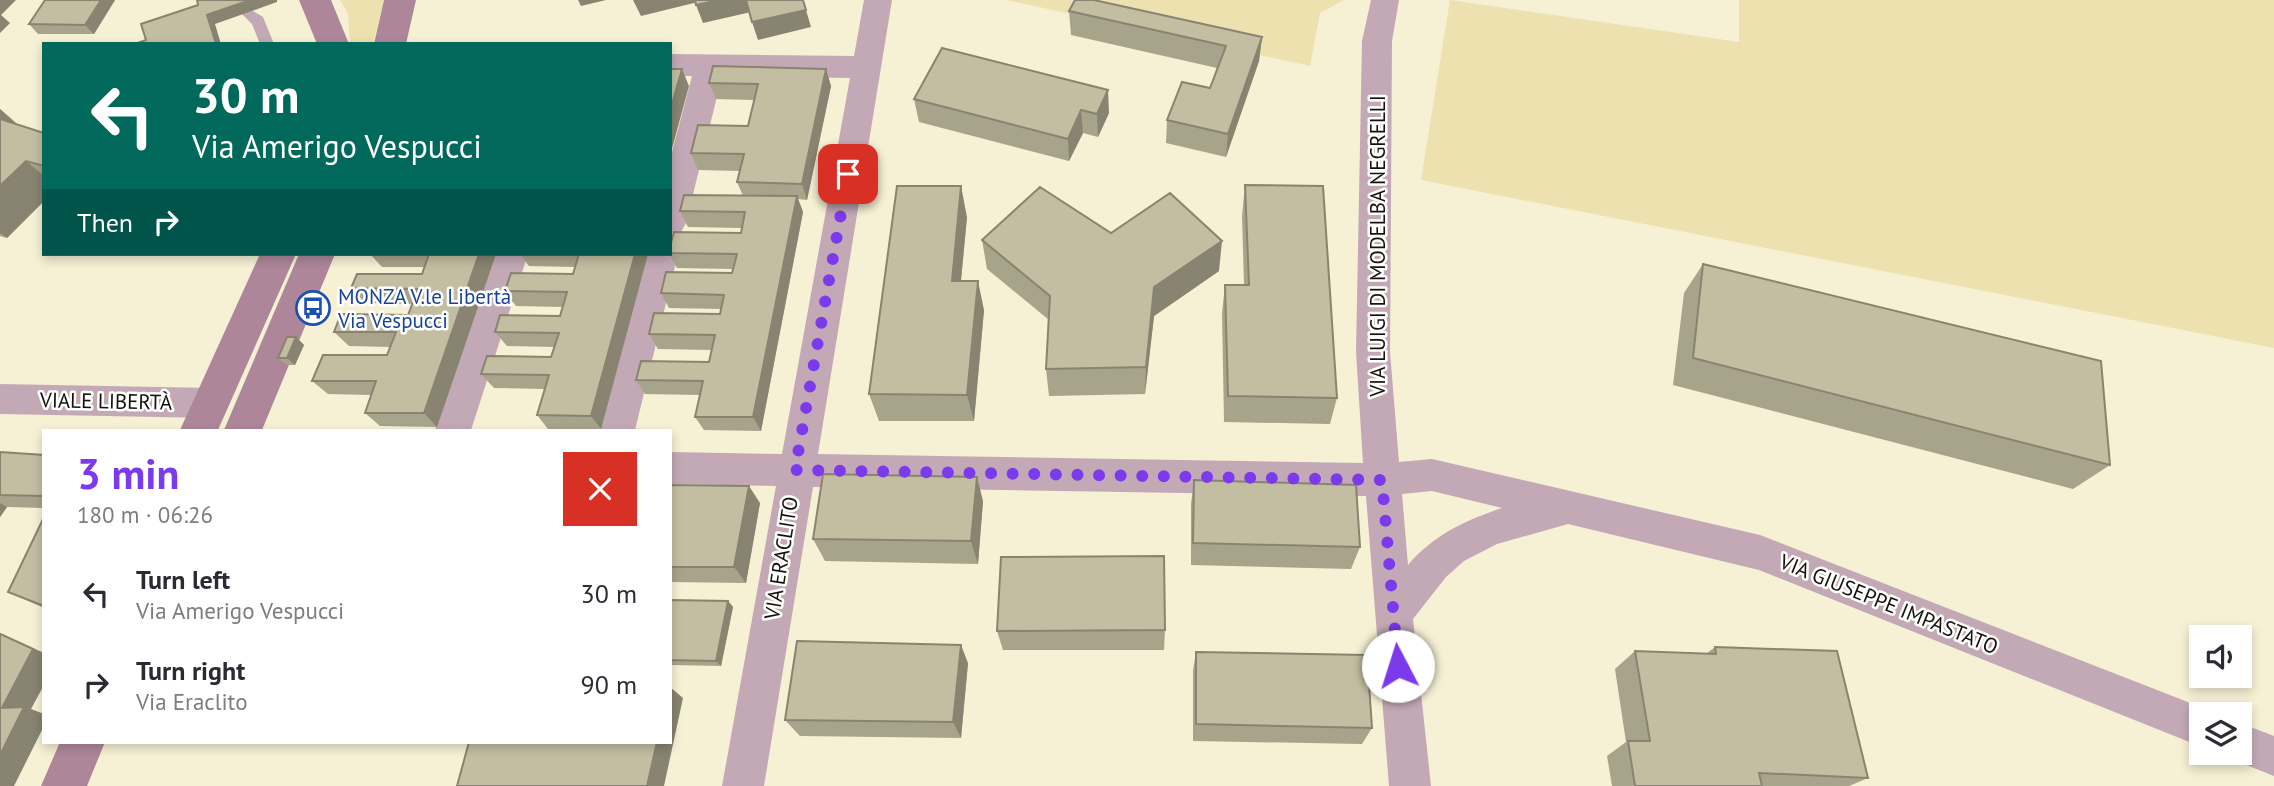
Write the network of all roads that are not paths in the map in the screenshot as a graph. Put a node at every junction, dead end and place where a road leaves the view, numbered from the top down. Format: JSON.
{"nodes":[{"id":1,"x":315,"y":0,"type":"edge"},
{"id":2,"x":400,"y":0,"type":"edge"},
{"id":3,"x":878,"y":0,"type":"edge"},
{"id":4,"x":1385,"y":0,"type":"edge"},
{"id":5,"x":248,"y":13,"type":"edge"},
{"id":6,"x":266,"y":42,"type":"edge"},
{"id":7,"x":332,"y":42,"type":"edge"},
{"id":8,"x":390,"y":42,"type":"edge"},
{"id":9,"x":672,"y":65,"type":"edge"},
{"id":10,"x":710,"y":65,"type":"junction"},
{"id":11,"x":866,"y":67,"type":"junction"},
{"id":12,"x":672,"y":215,"type":"edge"},
{"id":13,"x":277,"y":256,"type":"edge"},
{"id":14,"x":316,"y":256,"type":"edge"},
{"id":15,"x":511,"y":256,"type":"edge"},
{"id":16,"x":661,"y":256,"type":"edge"},
{"id":17,"x":0,"y":399,"type":"edge"},
{"id":18,"x":205,"y":417,"type":"edge"},
{"id":19,"x":243,"y":429,"type":"edge"},
{"id":20,"x":453,"y":429,"type":"edge"},
{"id":21,"x":617,"y":429,"type":"edge"},
{"id":22,"x":672,"y":468,"type":"edge"},
{"id":23,"x":795,"y":470,"type":"junction"},
{"id":24,"x":1382,"y":480,"type":"junction"},
{"id":25,"x":1569,"y":509,"type":"junction"},
{"id":26,"x":1393,"y":614,"type":"junction"},
{"id":27,"x":2189,"y":722,"type":"edge"},
{"id":28,"x":82,"y":744,"type":"edge"},
{"id":29,"x":2252,"y":748,"type":"edge"},
{"id":30,"x":2274,"y":756,"type":"edge"},
{"id":31,"x":64,"y":786,"type":"edge"},
{"id":32,"x":743,"y":786,"type":"edge"},
{"id":33,"x":1410,"y":786,"type":"edge"}],
"edges":[{"from":1,"to":7,"type":"main road"},
{"from":2,"to":8,"type":"main road"},
{"from":3,"to":11,"type":"street","name":"VIA ERACLITO"},
{"from":4,"to":24,"type":"street","name":"VIA LUIGI DI MODELBA NEGRELLI"},
{"from":5,"to":6,"type":"lane"},
{"from":9,"to":10,"type":"street"},
{"from":10,"to":11,"type":"street"},
{"from":10,"to":12,"type":"street"},
{"from":11,"to":23,"type":"street","name":"VIA ERACLITO"},
{"from":13,"to":18,"type":"main road","name":"VIALE LIBERTÀ"},
{"from":14,"to":19,"type":"main road"},
{"from":15,"to":20,"type":"street"},
{"from":16,"to":21,"type":"street"},
{"from":17,"to":18,"type":"street","name":"VIALE LIBERTÀ"},
{"from":22,"to":23,"type":"street","name":"VIA GIUSEPPE IMPASTATO"},
{"from":23,"to":24,"type":"street","name":"VIA GIUSEPPE IMPASTATO"},
{"from":23,"to":32,"type":"street","name":"VIA ERACLITO"},
{"from":24,"to":25,"type":"street","name":"VIA GIUSEPPE IMPASTATO"},
{"from":24,"to":26,"type":"street","name":"VIA LUIGI DI MODELBA NEGRELLI"},
{"from":25,"to":26,"type":"street","name":"VIA GIUSEPPE IMPASTATO"},
{"from":25,"to":27,"type":"street","name":"VIA GIUSEPPE IMPASTATO"},
{"from":26,"to":33,"type":"street","name":"VIA LUIGI DI MODELBA NEGRELLI"},
{"from":28,"to":31,"type":"main road"},
{"from":29,"to":30,"type":"street"}]}
